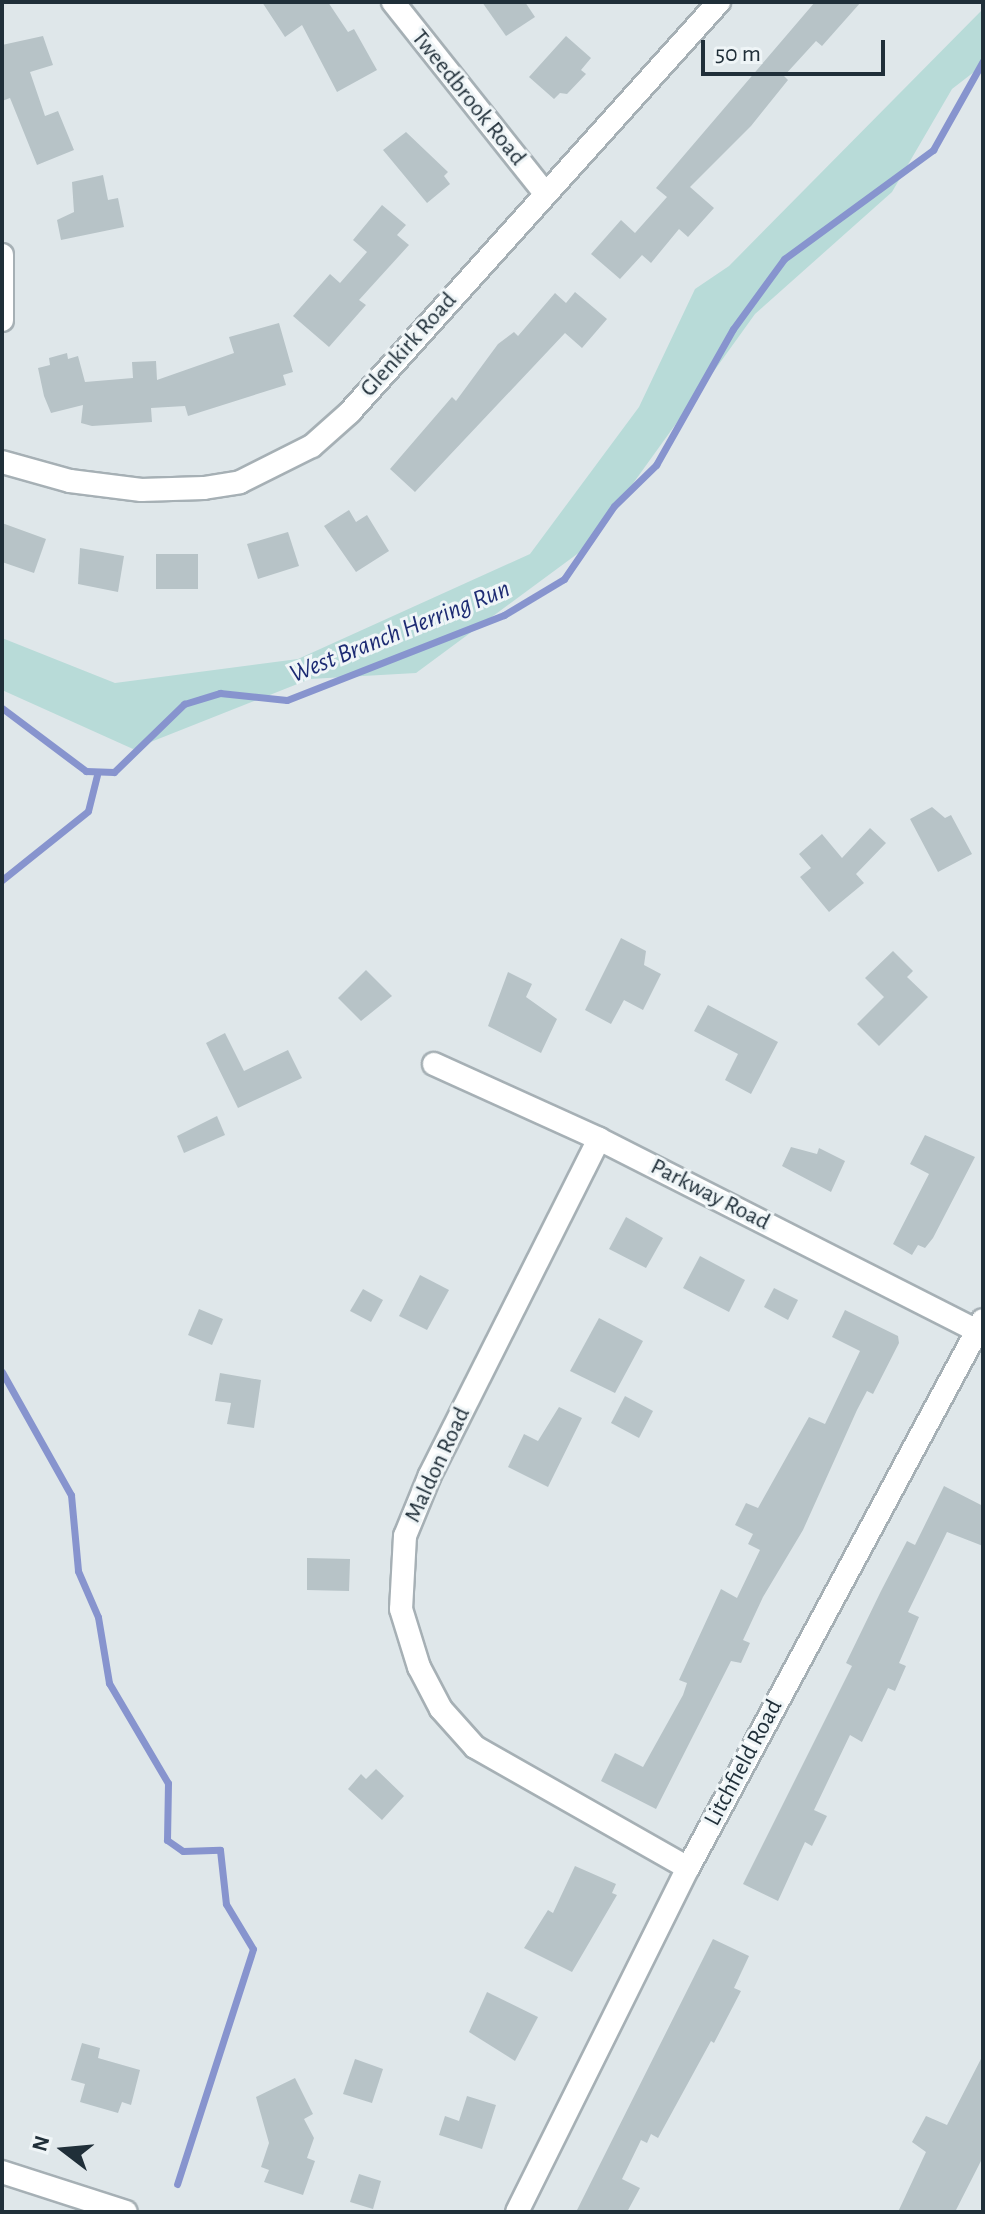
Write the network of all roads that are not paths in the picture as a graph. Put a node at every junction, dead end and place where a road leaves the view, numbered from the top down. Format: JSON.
{"nodes":[{"id":1,"x":393,"y":2,"type":"edge"},
{"id":2,"x":719,"y":2,"type":"edge"},
{"id":3,"x":545,"y":193,"type":"junction"},
{"id":4,"x":2,"y":255,"type":"edge"},
{"id":5,"x":2,"y":320,"type":"edge"},
{"id":6,"x":2,"y":462,"type":"edge"},
{"id":7,"x":434,"y":1064,"type":"dead end"},
{"id":8,"x":599,"y":1139,"type":"junction"},
{"id":9,"x":981,"y":1328,"type":"edge"},
{"id":10,"x":688,"y":1868,"type":"junction"},
{"id":11,"x":2,"y":2172,"type":"edge"},
{"id":12,"x":126,"y":2212,"type":"edge"},
{"id":13,"x":517,"y":2212,"type":"edge"}],
"edges":[{"from":1,"to":3,"type":"street","name":"Tweedbrook Road"},
{"from":2,"to":3,"type":"street","name":"Glenkirk Road"},
{"from":3,"to":6,"type":"street","name":"Glenkirk Road"},
{"from":4,"to":5,"type":"street"},
{"from":7,"to":8,"type":"street","name":"Parkway Road"},
{"from":8,"to":9,"type":"street","name":"Parkway Road"},
{"from":8,"to":10,"type":"street","name":"Maldon Road"},
{"from":9,"to":10,"type":"street","name":"Litchfield Road"},
{"from":10,"to":13,"type":"street","name":"Litchfield Road"},
{"from":11,"to":12,"type":"street"}]}
